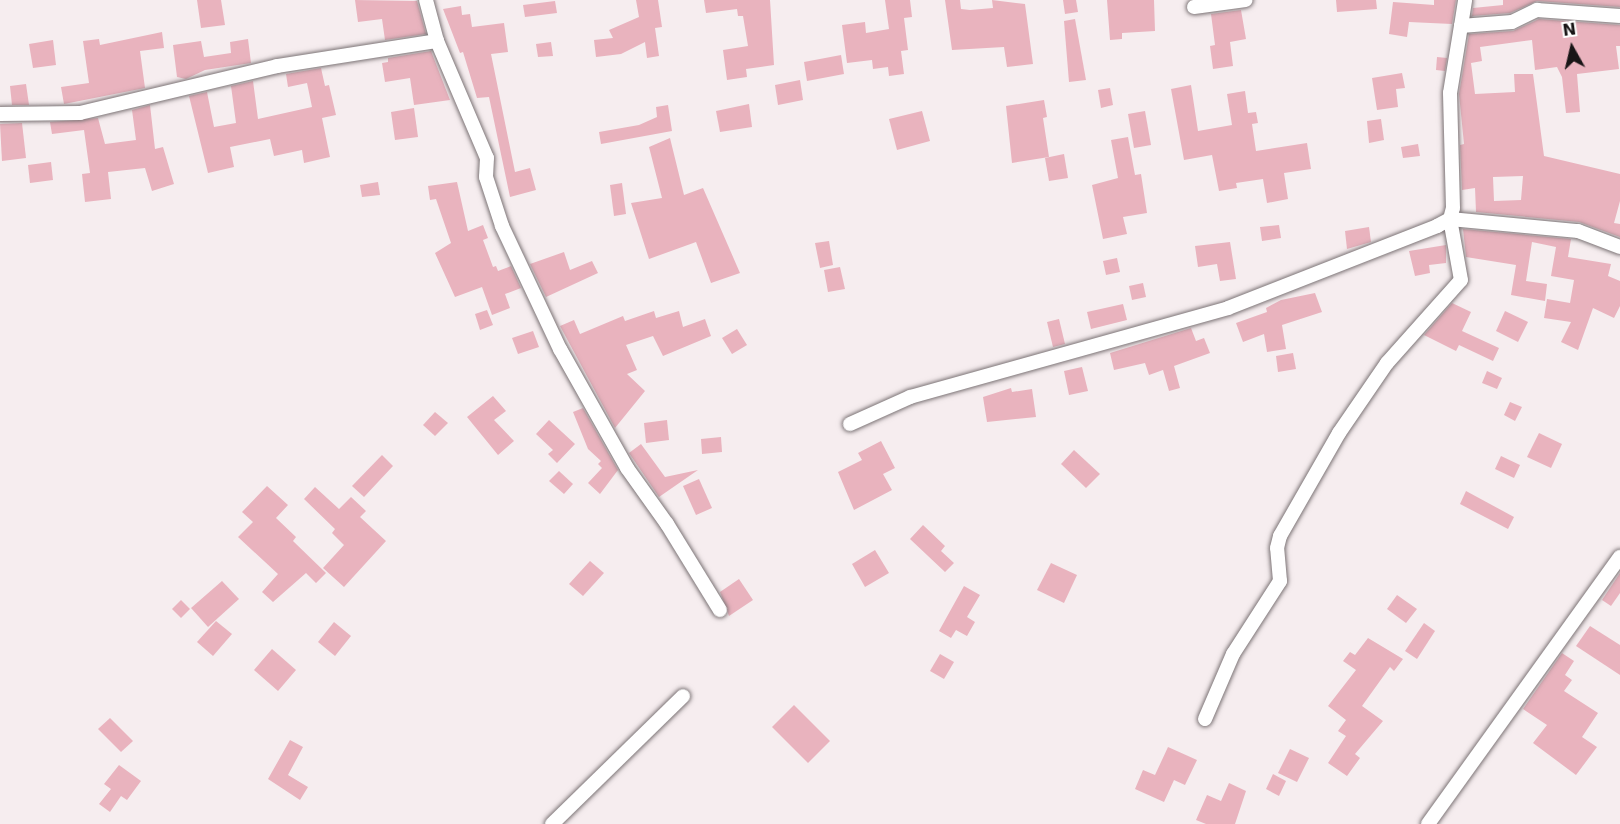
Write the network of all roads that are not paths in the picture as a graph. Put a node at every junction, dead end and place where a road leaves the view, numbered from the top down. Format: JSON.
{"nodes":[{"id":1,"x":426,"y":0,"type":"edge"},
{"id":2,"x":1246,"y":0,"type":"edge"},
{"id":3,"x":1465,"y":0,"type":"edge"},
{"id":4,"x":1194,"y":7,"type":"dead end"},
{"id":5,"x":1620,"y":16,"type":"edge"},
{"id":6,"x":1461,"y":26,"type":"junction"},
{"id":7,"x":438,"y":41,"type":"junction"},
{"id":8,"x":0,"y":114,"type":"edge"},
{"id":9,"x":1450,"y":219,"type":"junction"},
{"id":10,"x":1620,"y":247,"type":"edge"},
{"id":11,"x":850,"y":424,"type":"dead end"},
{"id":12,"x":1620,"y":557,"type":"edge"},
{"id":13,"x":720,"y":610,"type":"dead end"},
{"id":14,"x":683,"y":696,"type":"dead end"},
{"id":15,"x":1205,"y":719,"type":"dead end"},
{"id":16,"x":552,"y":824,"type":"edge"},
{"id":17,"x":1428,"y":824,"type":"edge"}],
"edges":[{"from":1,"to":7,"type":"street"},
{"from":2,"to":4,"type":"street"},
{"from":3,"to":6,"type":"street"},
{"from":5,"to":6,"type":"street"},
{"from":6,"to":9,"type":"street"},
{"from":7,"to":8,"type":"street"},
{"from":7,"to":13,"type":"street"},
{"from":9,"to":10,"type":"street"},
{"from":9,"to":11,"type":"street"},
{"from":9,"to":15,"type":"street"},
{"from":12,"to":17,"type":"street"},
{"from":14,"to":16,"type":"street"}]}
